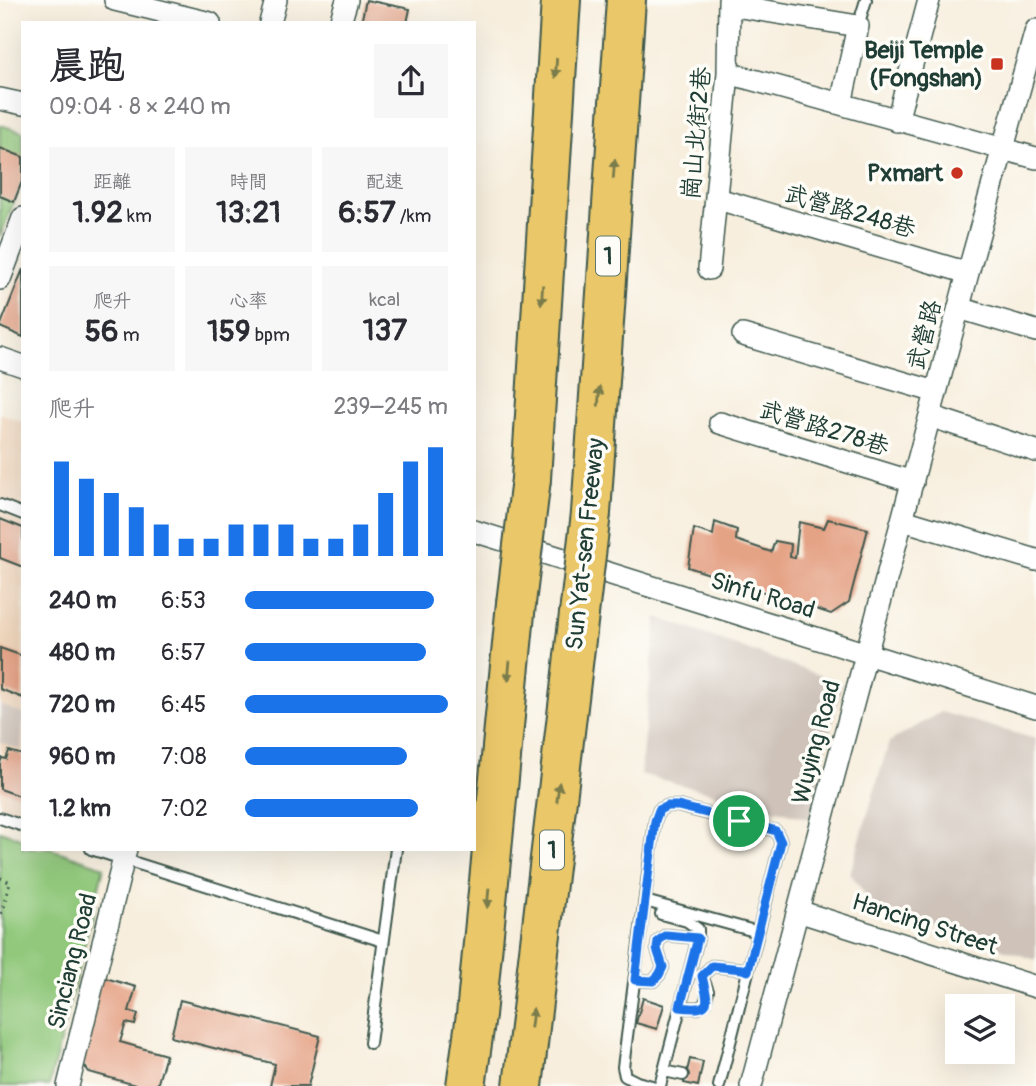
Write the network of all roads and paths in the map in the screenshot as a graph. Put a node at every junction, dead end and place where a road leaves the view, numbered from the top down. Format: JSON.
{"nodes":[{"id":1,"x":115,"y":0,"type":"edge"},
{"id":2,"x":276,"y":0,"type":"edge"},
{"id":3,"x":347,"y":0,"type":"edge"},
{"id":4,"x":561,"y":0,"type":"edge"},
{"id":5,"x":626,"y":0,"type":"edge"},
{"id":6,"x":866,"y":0,"type":"edge"},
{"id":7,"x":929,"y":0,"type":"edge"},
{"id":8,"x":729,"y":2,"type":"edge"},
{"id":9,"x":786,"y":7,"type":"edge"},
{"id":10,"x":202,"y":21,"type":"edge"},
{"id":11,"x":271,"y":21,"type":"edge"},
{"id":12,"x":341,"y":21,"type":"edge"},
{"id":13,"x":858,"y":26,"type":"junction"},
{"id":14,"x":1036,"y":30,"type":"edge"},
{"id":15,"x":728,"y":73,"type":"junction"},
{"id":16,"x":0,"y":99,"type":"edge"},
{"id":17,"x":21,"y":104,"type":"edge"},
{"id":18,"x":841,"y":104,"type":"junction"},
{"id":19,"x":897,"y":121,"type":"junction"},
{"id":20,"x":1002,"y":149,"type":"junction"},
{"id":21,"x":1036,"y":158,"type":"edge"},
{"id":22,"x":718,"y":199,"type":"junction"},
{"id":23,"x":21,"y":223,"type":"edge"},
{"id":24,"x":709,"y":269,"type":"dead end"},
{"id":25,"x":968,"y":273,"type":"junction"},
{"id":26,"x":0,"y":279,"type":"edge"},
{"id":27,"x":959,"y":308,"type":"junction"},
{"id":28,"x":1036,"y":331,"type":"edge"},
{"id":29,"x":743,"y":335,"type":"dead end"},
{"id":30,"x":0,"y":358,"type":"edge"},
{"id":31,"x":21,"y":365,"type":"edge"},
{"id":32,"x":936,"y":391,"type":"junction"},
{"id":33,"x":930,"y":416,"type":"junction"},
{"id":34,"x":720,"y":424,"type":"dead end"},
{"id":35,"x":1036,"y":451,"type":"edge"},
{"id":36,"x":913,"y":482,"type":"junction"},
{"id":37,"x":0,"y":505,"type":"edge"},
{"id":38,"x":21,"y":513,"type":"edge"},
{"id":39,"x":903,"y":520,"type":"junction"},
{"id":40,"x":476,"y":532,"type":"edge"},
{"id":41,"x":1036,"y":561,"type":"edge"},
{"id":42,"x":867,"y":655,"type":"junction"},
{"id":43,"x":1036,"y":707,"type":"edge"},
{"id":44,"x":0,"y":818,"type":"edge"},
{"id":45,"x":21,"y":825,"type":"edge"},
{"id":46,"x":105,"y":851,"type":"edge"},
{"id":47,"x":396,"y":851,"type":"edge"},
{"id":48,"x":125,"y":854,"type":"edge"},
{"id":49,"x":0,"y":878,"type":"edge"},
{"id":50,"x":645,"y":901,"type":"junction"},
{"id":51,"x":798,"y":911,"type":"junction"},
{"id":52,"x":661,"y":914,"type":"dead end"},
{"id":53,"x":0,"y":918,"type":"edge"},
{"id":54,"x":758,"y":932,"type":"junction"},
{"id":55,"x":698,"y":938,"type":"junction"},
{"id":56,"x":383,"y":941,"type":"junction"},
{"id":57,"x":748,"y":971,"type":"junction"},
{"id":58,"x":635,"y":980,"type":"junction"},
{"id":59,"x":1036,"y":987,"type":"edge"},
{"id":60,"x":680,"y":1007,"type":"junction"},
{"id":61,"x":370,"y":1043,"type":"dead end"},
{"id":62,"x":664,"y":1071,"type":"junction"},
{"id":63,"x":683,"y":1075,"type":"dead end"},
{"id":64,"x":68,"y":1086,"type":"edge"},
{"id":65,"x":466,"y":1086,"type":"edge"},
{"id":66,"x":523,"y":1086,"type":"edge"},
{"id":67,"x":652,"y":1086,"type":"edge"},
{"id":68,"x":660,"y":1086,"type":"edge"},
{"id":69,"x":719,"y":1086,"type":"edge"},
{"id":70,"x":751,"y":1086,"type":"edge"}],
"edges":[{"from":1,"to":10,"type":"street"},
{"from":2,"to":11,"type":"street"},
{"from":3,"to":12,"type":"street"},
{"from":4,"to":65,"type":"highway","one_way":true,"bridge":true},
{"from":66,"to":5,"type":"highway","name":"Sun Yat-sen Freeway","number":"1","one_way":true,"bridge":true},
{"from":6,"to":13,"type":"lane"},
{"from":7,"to":19,"type":"street"},
{"from":8,"to":9,"type":"street"},
{"from":8,"to":15,"type":"street","name":"崗山北街2巷"},
{"from":9,"to":13,"type":"street"},
{"from":13,"to":18,"type":"street"},
{"from":14,"to":20,"type":"street","name":"武營路"},
{"from":15,"to":18,"type":"street"},
{"from":15,"to":22,"type":"street","name":"崗山北街2巷"},
{"from":16,"to":17,"type":"street"},
{"from":18,"to":19,"type":"street"},
{"from":19,"to":20,"type":"street"},
{"from":20,"to":21,"type":"street"},
{"from":20,"to":25,"type":"street","name":"武營路"},
{"from":22,"to":24,"type":"street","name":"崗山北街2巷"},
{"from":22,"to":25,"type":"street","name":"武營路248巷"},
{"from":23,"to":26,"type":"street"},
{"from":25,"to":27,"type":"street","name":"武營路"},
{"from":27,"to":28,"type":"street"},
{"from":27,"to":32,"type":"street","name":"武營路"},
{"from":29,"to":32,"type":"street"},
{"from":30,"to":31,"type":"street"},
{"from":32,"to":33,"type":"street","name":"武營路"},
{"from":33,"to":35,"type":"street"},
{"from":33,"to":36,"type":"street","name":"武營路"},
{"from":34,"to":36,"type":"street","name":"武營路278巷"},
{"from":36,"to":39,"type":"street","name":"武營路"},
{"from":37,"to":38,"type":"lane"},
{"from":39,"to":41,"type":"street"},
{"from":39,"to":42,"type":"street","name":"武營路"},
{"from":40,"to":42,"type":"street","name":"Sinfu Road"},
{"from":42,"to":43,"type":"street","name":"Sinfu Road"},
{"from":42,"to":51,"type":"street","name":"Wuying Road"},
{"from":44,"to":45,"type":"lane"},
{"from":46,"to":48,"type":"lane"},
{"from":47,"to":56,"type":"lane"},
{"from":48,"to":56,"type":"lane"},
{"from":48,"to":64,"type":"street","name":"Sinciang Road"},
{"from":49,"to":53,"type":"path"},
{"from":50,"to":54,"type":"lane"},
{"from":50,"to":54,"type":"lane"},
{"from":50,"to":58,"type":"lane"},
{"from":51,"to":59,"type":"street","name":"Hancing Street"},
{"from":51,"to":70,"type":"street","name":"Wuying Road"},
{"from":52,"to":55,"type":"lane"},
{"from":54,"to":57,"type":"lane"},
{"from":55,"to":58,"type":"lane"},
{"from":55,"to":60,"type":"lane"},
{"from":56,"to":61,"type":"lane"},
{"from":57,"to":60,"type":"lane"},
{"from":57,"to":69,"type":"lane"},
{"from":58,"to":67,"type":"lane"},
{"from":60,"to":62,"type":"lane"},
{"from":62,"to":63,"type":"lane"},
{"from":62,"to":68,"type":"lane"}]}
